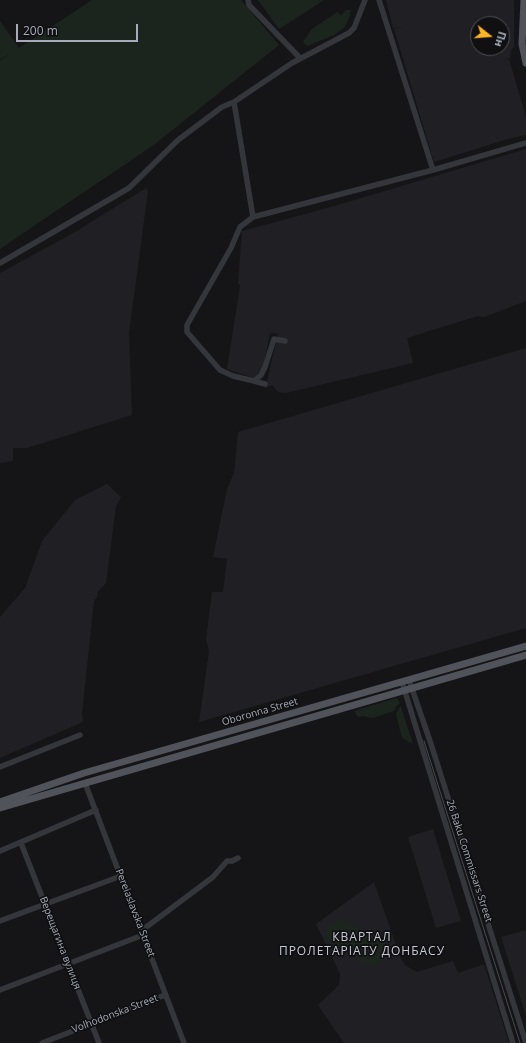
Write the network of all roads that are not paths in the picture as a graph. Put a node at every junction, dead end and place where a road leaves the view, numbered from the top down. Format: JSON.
{"nodes":[{"id":1,"x":248,"y":0,"type":"edge"},
{"id":2,"x":365,"y":0,"type":"edge"},
{"id":3,"x":379,"y":0,"type":"edge"},
{"id":4,"x":524,"y":0,"type":"edge"},
{"id":5,"x":300,"y":58,"type":"junction"},
{"id":6,"x":526,"y":63,"type":"edge"},
{"id":7,"x":234,"y":102,"type":"junction"},
{"id":8,"x":526,"y":143,"type":"edge"},
{"id":9,"x":433,"y":170,"type":"junction"},
{"id":10,"x":254,"y":217,"type":"junction"},
{"id":11,"x":0,"y":263,"type":"edge"},
{"id":12,"x":286,"y":341,"type":"dead end"},
{"id":13,"x":254,"y":381,"type":"junction"},
{"id":14,"x":265,"y":384,"type":"dead end"},
{"id":15,"x":526,"y":646,"type":"edge"},
{"id":16,"x":526,"y":655,"type":"edge"},
{"id":17,"x":406,"y":681,"type":"junction"},
{"id":18,"x":408,"y":689,"type":"junction"},
{"id":19,"x":80,"y":735,"type":"dead end"},
{"id":20,"x":431,"y":744,"type":"junction"},
{"id":21,"x":421,"y":747,"type":"junction"},
{"id":22,"x":0,"y":767,"type":"edge"},
{"id":23,"x":85,"y":783,"type":"junction"},
{"id":24,"x":0,"y":802,"type":"edge"},
{"id":25,"x":0,"y":808,"type":"edge"},
{"id":26,"x":96,"y":810,"type":"junction"},
{"id":27,"x":21,"y":843,"type":"junction"},
{"id":28,"x":0,"y":851,"type":"edge"},
{"id":29,"x":238,"y":858,"type":"dead end"},
{"id":30,"x":121,"y":876,"type":"junction"},
{"id":31,"x":44,"y":904,"type":"junction"},
{"id":32,"x":0,"y":921,"type":"edge"},
{"id":33,"x":142,"y":933,"type":"junction"},
{"id":34,"x":68,"y":963,"type":"junction"},
{"id":35,"x":0,"y":990,"type":"edge"},
{"id":36,"x":166,"y":995,"type":"junction"},
{"id":37,"x":91,"y":1023,"type":"junction"},
{"id":38,"x":42,"y":1043,"type":"edge"},
{"id":39,"x":99,"y":1043,"type":"edge"},
{"id":40,"x":184,"y":1043,"type":"edge"},
{"id":41,"x":513,"y":1043,"type":"edge"},
{"id":42,"x":526,"y":1043,"type":"edge"}],
"edges":[{"from":1,"to":5,"type":"street"},
{"from":2,"to":5,"type":"street"},
{"from":3,"to":9,"type":"street"},
{"from":4,"to":6,"type":"main road"},
{"from":5,"to":7,"type":"street"},
{"from":7,"to":10,"type":"street"},
{"from":7,"to":11,"type":"street"},
{"from":8,"to":9,"type":"street"},
{"from":9,"to":10,"type":"street"},
{"from":10,"to":13,"type":"street"},
{"from":12,"to":13,"type":"street"},
{"from":13,"to":14,"type":"street"},
{"from":15,"to":17,"type":"main road","name":"Oboronna Street"},
{"from":16,"to":18,"type":"main road","name":"Oboronna Street"},
{"from":17,"to":18,"type":"street","name":"26 Baku Commissars Street"},
{"from":17,"to":24,"type":"main road","name":"Oboronna Street"},
{"from":18,"to":20,"type":"street","name":"26 Baku Commissars Street"},
{"from":18,"to":21,"type":"street","name":"26 Baku Commissars Street"},
{"from":18,"to":23,"type":"main road","name":"Oboronna Street"},
{"from":19,"to":22,"type":"street"},
{"from":20,"to":21,"type":"street"},
{"from":20,"to":42,"type":"street","name":"26 Baku Commissars Street"},
{"from":21,"to":41,"type":"street","name":"26 Baku Commissars Street"},
{"from":23,"to":25,"type":"main road","name":"Oboronna Street"},
{"from":23,"to":26,"type":"street","name":"Pereiaslavska Street"},
{"from":26,"to":27,"type":"street"},
{"from":26,"to":30,"type":"street","name":"Pereiaslavska Street"},
{"from":27,"to":28,"type":"street"},
{"from":27,"to":31,"type":"street","name":"Верещагина вулиця"},
{"from":29,"to":33,"type":"street"},
{"from":30,"to":31,"type":"street"},
{"from":30,"to":33,"type":"street","name":"Pereiaslavska Street"},
{"from":31,"to":32,"type":"street"},
{"from":31,"to":34,"type":"street","name":"Верещагина вулиця"},
{"from":33,"to":34,"type":"street"},
{"from":33,"to":36,"type":"street","name":"Pereiaslavska Street"},
{"from":34,"to":35,"type":"street"},
{"from":34,"to":37,"type":"street","name":"Верещагина вулиця"},
{"from":36,"to":37,"type":"street","name":"Volhodonska Street"},
{"from":36,"to":40,"type":"street","name":"Pereiaslavska Street"},
{"from":37,"to":38,"type":"street","name":"Volhodonska Street"},
{"from":37,"to":39,"type":"street","name":"Верещагина вулиця"}]}
